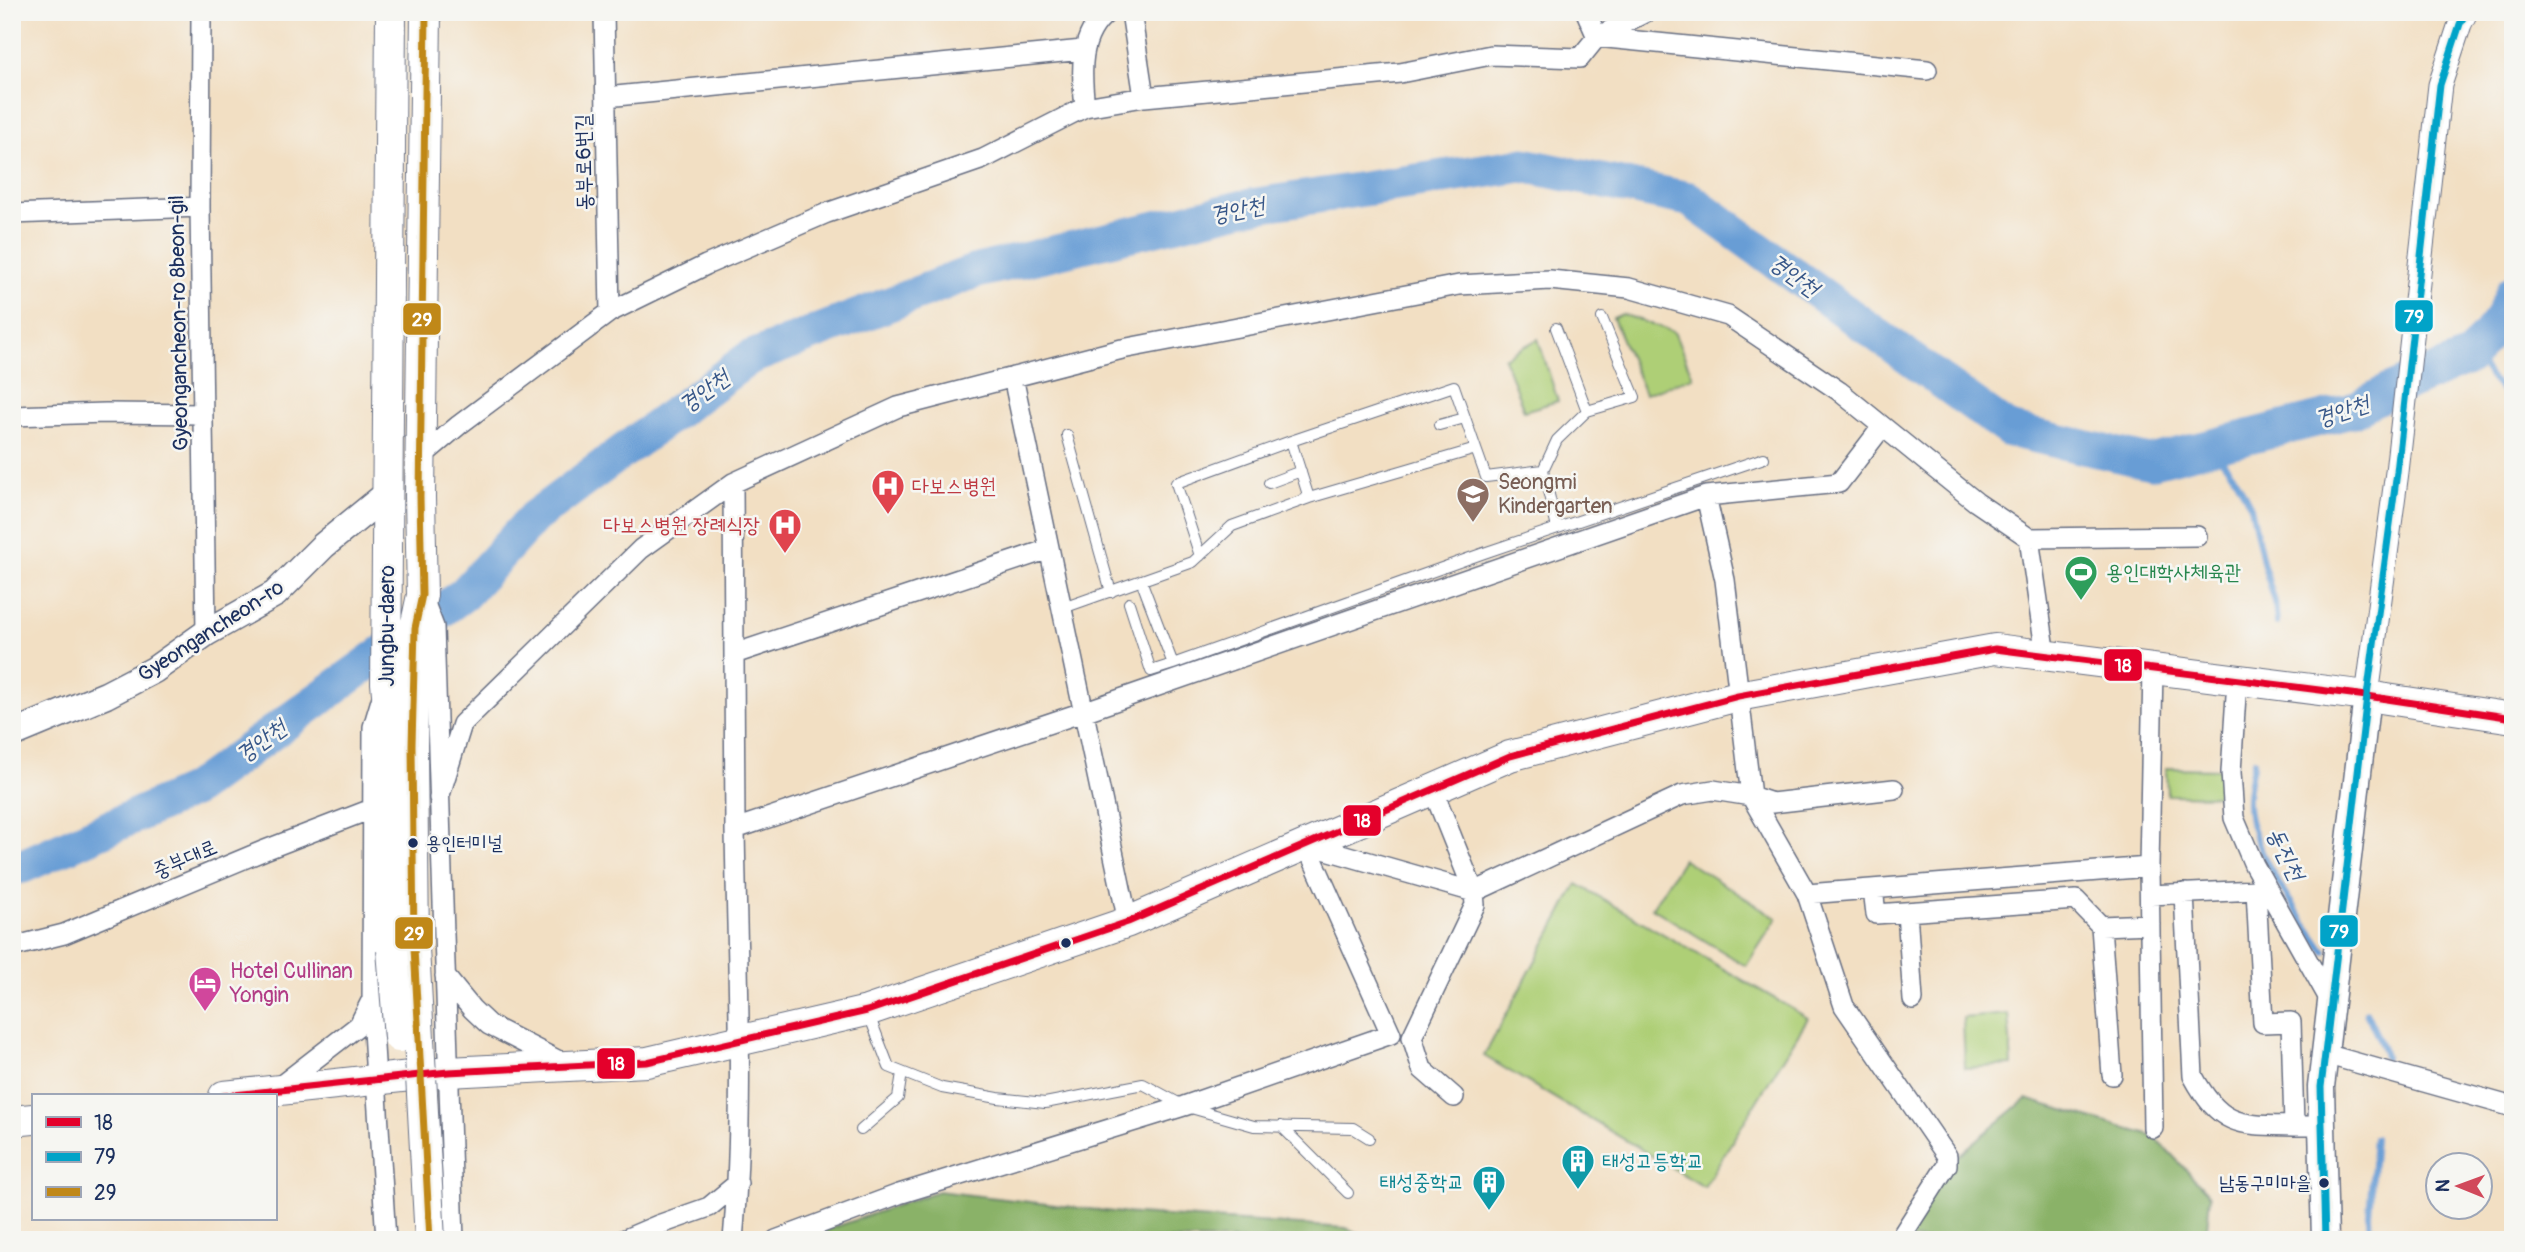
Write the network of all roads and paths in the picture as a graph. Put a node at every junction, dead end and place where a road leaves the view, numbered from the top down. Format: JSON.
{"nodes":[{"id":1,"x":201,"y":12,"type":"edge"},
{"id":2,"x":391,"y":12,"type":"edge"},
{"id":3,"x":426,"y":12,"type":"edge"},
{"id":4,"x":604,"y":12,"type":"edge"},
{"id":5,"x":1108,"y":12,"type":"edge"},
{"id":6,"x":1131,"y":12,"type":"edge"},
{"id":7,"x":1586,"y":12,"type":"edge"},
{"id":8,"x":1646,"y":12,"type":"edge"},
{"id":9,"x":2466,"y":12,"type":"edge"},
{"id":10,"x":1597,"y":37,"type":"junction"},
{"id":11,"x":1083,"y":50,"type":"junction"},
{"id":12,"x":1927,"y":70,"type":"dead end"},
{"id":13,"x":606,"y":97,"type":"junction"},
{"id":14,"x":1144,"y":97,"type":"junction"},
{"id":15,"x":1085,"y":107,"type":"junction"},
{"id":16,"x":200,"y":207,"type":"junction"},
{"id":17,"x":12,"y":214,"type":"edge"},
{"id":18,"x":610,"y":312,"type":"junction"},
{"id":19,"x":1602,"y":318,"type":"dead end"},
{"id":20,"x":1556,"y":328,"type":"dead end"},
{"id":21,"x":1013,"y":377,"type":"junction"},
{"id":22,"x":1587,"y":411,"type":"junction"},
{"id":23,"x":202,"y":414,"type":"junction"},
{"id":24,"x":12,"y":416,"type":"edge"},
{"id":25,"x":1465,"y":418,"type":"junction"},
{"id":26,"x":1439,"y":425,"type":"dead end"},
{"id":27,"x":1882,"y":427,"type":"junction"},
{"id":28,"x":1067,"y":435,"type":"dead end"},
{"id":29,"x":1291,"y":441,"type":"junction"},
{"id":30,"x":1476,"y":449,"type":"junction"},
{"id":31,"x":421,"y":457,"type":"junction"},
{"id":32,"x":1764,"y":458,"type":"dead end"},
{"id":33,"x":1543,"y":470,"type":"junction"},
{"id":34,"x":1301,"y":471,"type":"junction"},
{"id":35,"x":733,"y":483,"type":"junction"},
{"id":36,"x":1269,"y":483,"type":"dead end"},
{"id":37,"x":1706,"y":496,"type":"junction"},
{"id":38,"x":1309,"y":498,"type":"junction"},
{"id":39,"x":388,"y":507,"type":"junction"},
{"id":40,"x":1557,"y":528,"type":"junction"},
{"id":41,"x":2197,"y":536,"type":"dead end"},
{"id":42,"x":2029,"y":538,"type":"junction"},
{"id":43,"x":1049,"y":549,"type":"junction"},
{"id":44,"x":1200,"y":556,"type":"junction"},
{"id":45,"x":1141,"y":580,"type":"junction"},
{"id":46,"x":1111,"y":592,"type":"junction"},
{"id":47,"x":1129,"y":603,"type":"dead end"},
{"id":48,"x":1063,"y":608,"type":"junction"},
{"id":49,"x":206,"y":634,"type":"junction"},
{"id":50,"x":734,"y":654,"type":"junction"},
{"id":51,"x":2046,"y":656,"type":"junction"},
{"id":52,"x":1173,"y":664,"type":"junction"},
{"id":53,"x":2153,"y":669,"type":"junction"},
{"id":54,"x":2238,"y":680,"type":"junction"},
{"id":55,"x":1738,"y":696,"type":"junction"},
{"id":56,"x":2367,"y":696,"type":"junction"},
{"id":57,"x":1083,"y":712,"type":"junction"},
{"id":58,"x":2513,"y":718,"type":"edge"},
{"id":59,"x":12,"y":734,"type":"edge"},
{"id":60,"x":403,"y":754,"type":"junction"},
{"id":61,"x":1894,"y":789,"type":"dead end"},
{"id":62,"x":1433,"y":790,"type":"junction"},
{"id":63,"x":1751,"y":796,"type":"junction"},
{"id":64,"x":439,"y":798,"type":"junction"},
{"id":65,"x":374,"y":808,"type":"junction"},
{"id":66,"x":735,"y":829,"type":"junction"},
{"id":67,"x":1307,"y":844,"type":"junction"},
{"id":68,"x":2149,"y":867,"type":"junction"},
{"id":69,"x":1872,"y":889,"type":"junction"},
{"id":70,"x":1474,"y":892,"type":"junction"},
{"id":71,"x":2184,"y":893,"type":"junction"},
{"id":72,"x":1807,"y":894,"type":"junction"},
{"id":73,"x":2150,"y":895,"type":"junction"},
{"id":74,"x":1907,"y":912,"type":"junction"},
{"id":75,"x":1128,"y":922,"type":"junction"},
{"id":76,"x":2150,"y":924,"type":"junction"},
{"id":77,"x":2101,"y":926,"type":"junction"},
{"id":78,"x":12,"y":947,"type":"edge"},
{"id":79,"x":403,"y":949,"type":"junction"},
{"id":80,"x":445,"y":976,"type":"junction"},
{"id":81,"x":372,"y":999,"type":"junction"},
{"id":82,"x":1913,"y":1000,"type":"dead end"},
{"id":83,"x":2331,"y":1002,"type":"junction"},
{"id":84,"x":867,"y":1011,"type":"junction"},
{"id":85,"x":740,"y":1041,"type":"junction"},
{"id":86,"x":2325,"y":1054,"type":"junction"},
{"id":87,"x":569,"y":1066,"type":"junction"},
{"id":88,"x":448,"y":1072,"type":"junction"},
{"id":89,"x":902,"y":1073,"type":"junction"},
{"id":90,"x":2112,"y":1075,"type":"dead end"},
{"id":91,"x":376,"y":1078,"type":"junction"},
{"id":92,"x":274,"y":1090,"type":"junction"},
{"id":93,"x":241,"y":1094,"type":"edge"},
{"id":94,"x":1454,"y":1097,"type":"dead end"},
{"id":95,"x":1184,"y":1106,"type":"junction"},
{"id":96,"x":2513,"y":1107,"type":"edge"},
{"id":97,"x":32,"y":1119,"type":"edge"},
{"id":98,"x":12,"y":1121,"type":"edge"},
{"id":99,"x":1281,"y":1126,"type":"junction"},
{"id":100,"x":2294,"y":1126,"type":"junction"},
{"id":101,"x":2322,"y":1126,"type":"junction"},
{"id":102,"x":2152,"y":1128,"type":"dead end"},
{"id":103,"x":862,"y":1130,"type":"dead end"},
{"id":104,"x":1369,"y":1138,"type":"dead end"},
{"id":105,"x":738,"y":1183,"type":"junction"},
{"id":106,"x":1348,"y":1193,"type":"dead end"},
{"id":107,"x":386,"y":1240,"type":"edge"},
{"id":108,"x":414,"y":1240,"type":"edge"},
{"id":109,"x":430,"y":1240,"type":"edge"},
{"id":110,"x":454,"y":1240,"type":"edge"},
{"id":111,"x":623,"y":1240,"type":"edge"},
{"id":112,"x":733,"y":1240,"type":"edge"},
{"id":113,"x":776,"y":1240,"type":"edge"},
{"id":114,"x":1899,"y":1240,"type":"edge"},
{"id":115,"x":2325,"y":1240,"type":"edge"}],
"edges":[{"from":1,"to":16,"type":"street","name":"Gyeongancheon-ro 8beon-gil"},
{"from":2,"to":39,"type":"main road","name":"Jungbu-daero"},
{"from":3,"to":31,"type":"main road","name":"Jungbu-daero"},
{"from":4,"to":13,"type":"street","name":"동부로6번길"},
{"from":5,"to":11,"type":"street"},
{"from":6,"to":14,"type":"street"},
{"from":7,"to":10,"type":"street"},
{"from":8,"to":10,"type":"street"},
{"from":9,"to":56,"type":"street"},
{"from":10,"to":12,"type":"street"},
{"from":10,"to":14,"type":"street"},
{"from":11,"to":13,"type":"street"},
{"from":11,"to":15,"type":"street"},
{"from":13,"to":18,"type":"street","name":"동부로6번길"},
{"from":14,"to":15,"type":"street"},
{"from":15,"to":18,"type":"street"},
{"from":16,"to":17,"type":"street"},
{"from":16,"to":23,"type":"street","name":"Gyeongancheon-ro 8beon-gil"},
{"from":18,"to":31,"type":"street"},
{"from":19,"to":22,"type":"lane"},
{"from":20,"to":22,"type":"lane"},
{"from":21,"to":27,"type":"street"},
{"from":21,"to":35,"type":"street"},
{"from":21,"to":43,"type":"street"},
{"from":22,"to":33,"type":"lane"},
{"from":23,"to":24,"type":"street"},
{"from":23,"to":49,"type":"street","name":"Gyeongancheon-ro 8beon-gil"},
{"from":25,"to":26,"type":"lane"},
{"from":25,"to":29,"type":"lane"},
{"from":25,"to":30,"type":"lane"},
{"from":27,"to":37,"type":"street"},
{"from":27,"to":42,"type":"street"},
{"from":28,"to":46,"type":"lane"},
{"from":29,"to":34,"type":"lane"},
{"from":29,"to":44,"type":"lane"},
{"from":30,"to":33,"type":"lane"},
{"from":30,"to":38,"type":"lane"},
{"from":31,"to":60,"type":"main road","name":"Jungbu-daero"},
{"from":32,"to":40,"type":"lane"},
{"from":33,"to":40,"type":"lane"},
{"from":34,"to":36,"type":"lane"},
{"from":34,"to":38,"type":"lane"},
{"from":35,"to":50,"type":"street"},
{"from":35,"to":64,"type":"street"},
{"from":37,"to":55,"type":"street"},
{"from":37,"to":57,"type":"street"},
{"from":38,"to":44,"type":"lane"},
{"from":39,"to":49,"type":"main road","name":"Gyeongancheon-ro"},
{"from":39,"to":60,"type":"main road","name":"Jungbu-daero"},
{"from":40,"to":52,"type":"lane"},
{"from":41,"to":42,"type":"street"},
{"from":42,"to":51,"type":"street"},
{"from":43,"to":48,"type":"street"},
{"from":43,"to":50,"type":"street"},
{"from":44,"to":45,"type":"lane"},
{"from":45,"to":46,"type":"lane"},
{"from":45,"to":52,"type":"lane"},
{"from":46,"to":48,"type":"lane"},
{"from":47,"to":52,"type":"lane"},
{"from":48,"to":57,"type":"street"},
{"from":49,"to":59,"type":"main road","name":"Gyeongancheon-ro"},
{"from":50,"to":66,"type":"street"},
{"from":51,"to":53,"type":"main road"},
{"from":51,"to":55,"type":"main road"},
{"from":53,"to":54,"type":"main road"},
{"from":53,"to":68,"type":"street"},
{"from":54,"to":56,"type":"main road"},
{"from":54,"to":83,"type":"street"},
{"from":55,"to":62,"type":"main road"},
{"from":55,"to":63,"type":"street"},
{"from":56,"to":58,"type":"main road"},
{"from":56,"to":83,"type":"main road"},
{"from":57,"to":66,"type":"street"},
{"from":57,"to":75,"type":"street"},
{"from":60,"to":64,"type":"street"},
{"from":60,"to":65,"type":"street"},
{"from":60,"to":79,"type":"main road","name":"Jungbu-daero"},
{"from":61,"to":63,"type":"street"},
{"from":62,"to":67,"type":"main road"},
{"from":62,"to":70,"type":"street"},
{"from":63,"to":70,"type":"street"},
{"from":63,"to":72,"type":"street"},
{"from":64,"to":80,"type":"street"},
{"from":65,"to":78,"type":"street","name":"중부대로"},
{"from":65,"to":81,"type":"street"},
{"from":66,"to":85,"type":"street"},
{"from":67,"to":70,"type":"street"},
{"from":67,"to":75,"type":"main road"},
{"from":67,"to":95,"type":"street"},
{"from":68,"to":69,"type":"street"},
{"from":68,"to":73,"type":"street"},
{"from":69,"to":72,"type":"street"},
{"from":69,"to":74,"type":"street"},
{"from":70,"to":94,"type":"street"},
{"from":71,"to":73,"type":"street"},
{"from":71,"to":100,"type":"street"},
{"from":71,"to":100,"type":"street"},
{"from":72,"to":114,"type":"street"},
{"from":73,"to":76,"type":"street"},
{"from":74,"to":77,"type":"street"},
{"from":74,"to":82,"type":"street"},
{"from":75,"to":84,"type":"main road"},
{"from":76,"to":77,"type":"street"},
{"from":76,"to":102,"type":"street"},
{"from":77,"to":90,"type":"street"},
{"from":79,"to":108,"type":"main road","name":"Jungbu-daero","bridge":true},
{"from":79,"to":109,"type":"main road","name":"Jungbu-daero","bridge":true},
{"from":80,"to":87,"type":"street"},
{"from":80,"to":88,"type":"street"},
{"from":81,"to":91,"type":"street"},
{"from":81,"to":92,"type":"street"},
{"from":83,"to":86,"type":"main road"},
{"from":84,"to":85,"type":"main road"},
{"from":84,"to":89,"type":"lane"},
{"from":85,"to":87,"type":"main road"},
{"from":85,"to":105,"type":"street"},
{"from":86,"to":96,"type":"street"},
{"from":86,"to":101,"type":"main road"},
{"from":87,"to":88,"type":"main road"},
{"from":88,"to":91,"type":"main road"},
{"from":88,"to":110,"type":"street"},
{"from":89,"to":95,"type":"lane"},
{"from":89,"to":103,"type":"lane"},
{"from":91,"to":92,"type":"main road"},
{"from":91,"to":107,"type":"street"},
{"from":92,"to":93,"type":"main road"},
{"from":95,"to":99,"type":"lane"},
{"from":95,"to":113,"type":"street"},
{"from":97,"to":98,"type":"main road"},
{"from":99,"to":104,"type":"lane"},
{"from":99,"to":106,"type":"lane"},
{"from":100,"to":101,"type":"street"},
{"from":101,"to":115,"type":"main road"},
{"from":105,"to":111,"type":"street"},
{"from":105,"to":112,"type":"street"}]}
